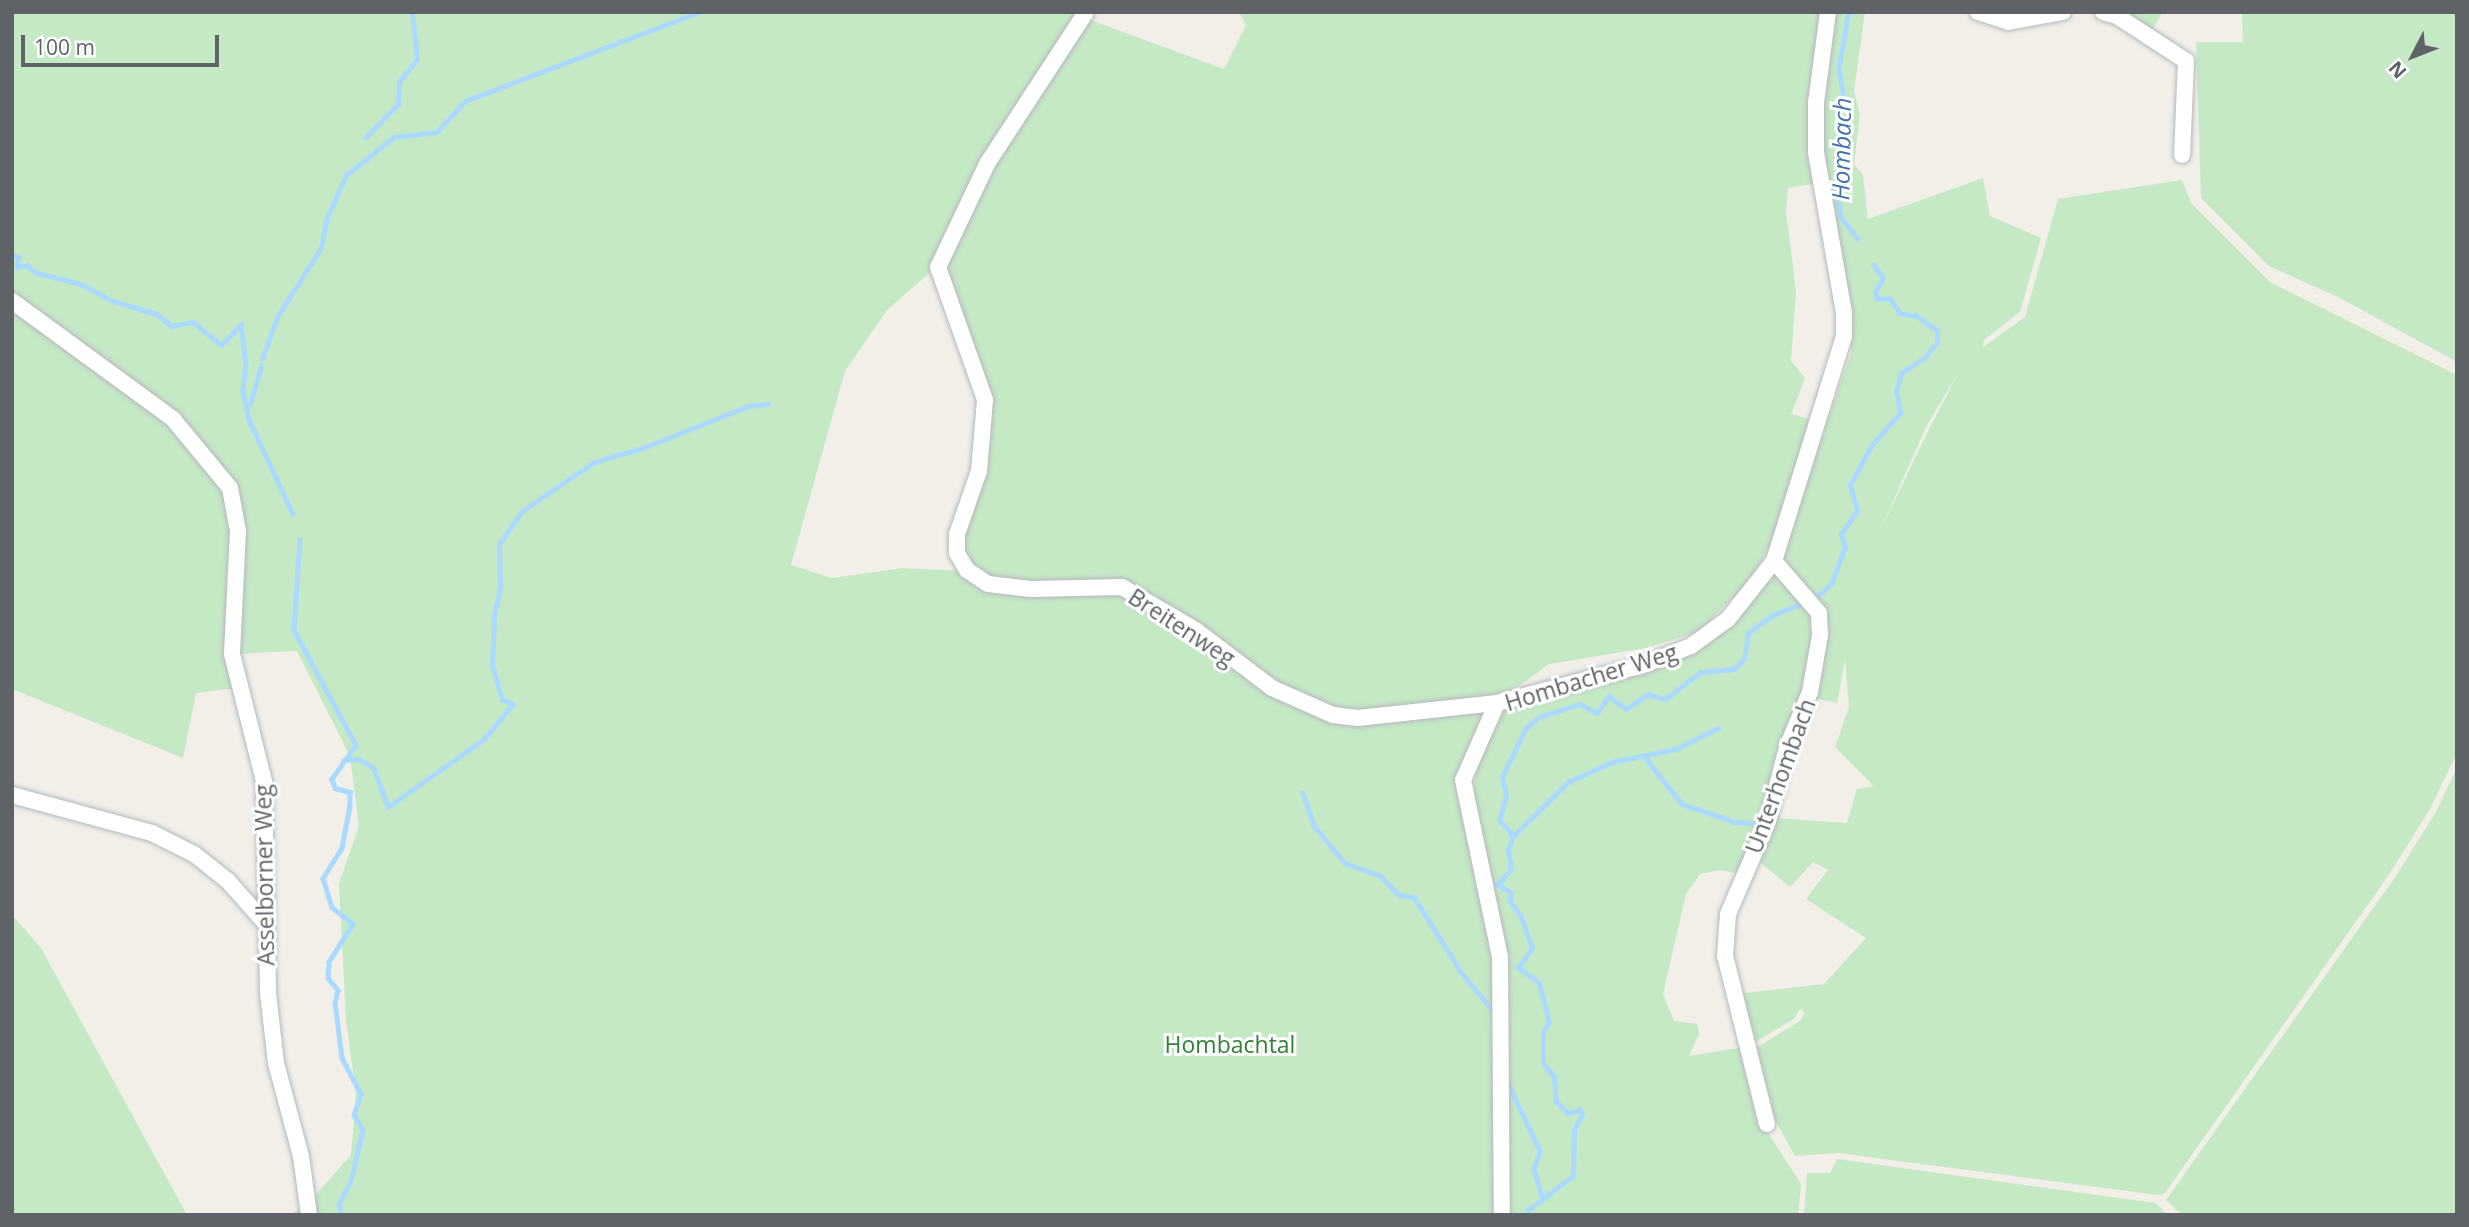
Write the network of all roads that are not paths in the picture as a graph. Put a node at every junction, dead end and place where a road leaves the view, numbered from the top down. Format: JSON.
{"nodes":[{"id":1,"x":1086,"y":12,"type":"edge"},
{"id":2,"x":1828,"y":12,"type":"edge"},
{"id":3,"x":1978,"y":12,"type":"edge"},
{"id":4,"x":2063,"y":12,"type":"edge"},
{"id":5,"x":2103,"y":12,"type":"edge"},
{"id":6,"x":2182,"y":155,"type":"dead end"},
{"id":7,"x":12,"y":301,"type":"edge"},
{"id":8,"x":1774,"y":561,"type":"junction"},
{"id":9,"x":1497,"y":703,"type":"junction"},
{"id":10,"x":12,"y":795,"type":"edge"},
{"id":11,"x":266,"y":924,"type":"junction"},
{"id":12,"x":1767,"y":1124,"type":"dead end"},
{"id":13,"x":309,"y":1215,"type":"edge"},
{"id":14,"x":1503,"y":1215,"type":"edge"}],
"edges":[{"from":1,"to":9,"type":"street","name":"Breitenweg"},
{"from":2,"to":8,"type":"street","name":"Hombacher Weg"},
{"from":3,"to":4,"type":"street"},
{"from":5,"to":6,"type":"street"},
{"from":7,"to":11,"type":"street","name":"Asselborner Weg"},
{"from":8,"to":9,"type":"street","name":"Hombacher Weg"},
{"from":8,"to":12,"type":"street","name":"Unterhombach"},
{"from":9,"to":14,"type":"street","name":"Hombacher Weg"},
{"from":10,"to":11,"type":"street"},
{"from":11,"to":13,"type":"street","name":"Asselborner Weg"}]}
